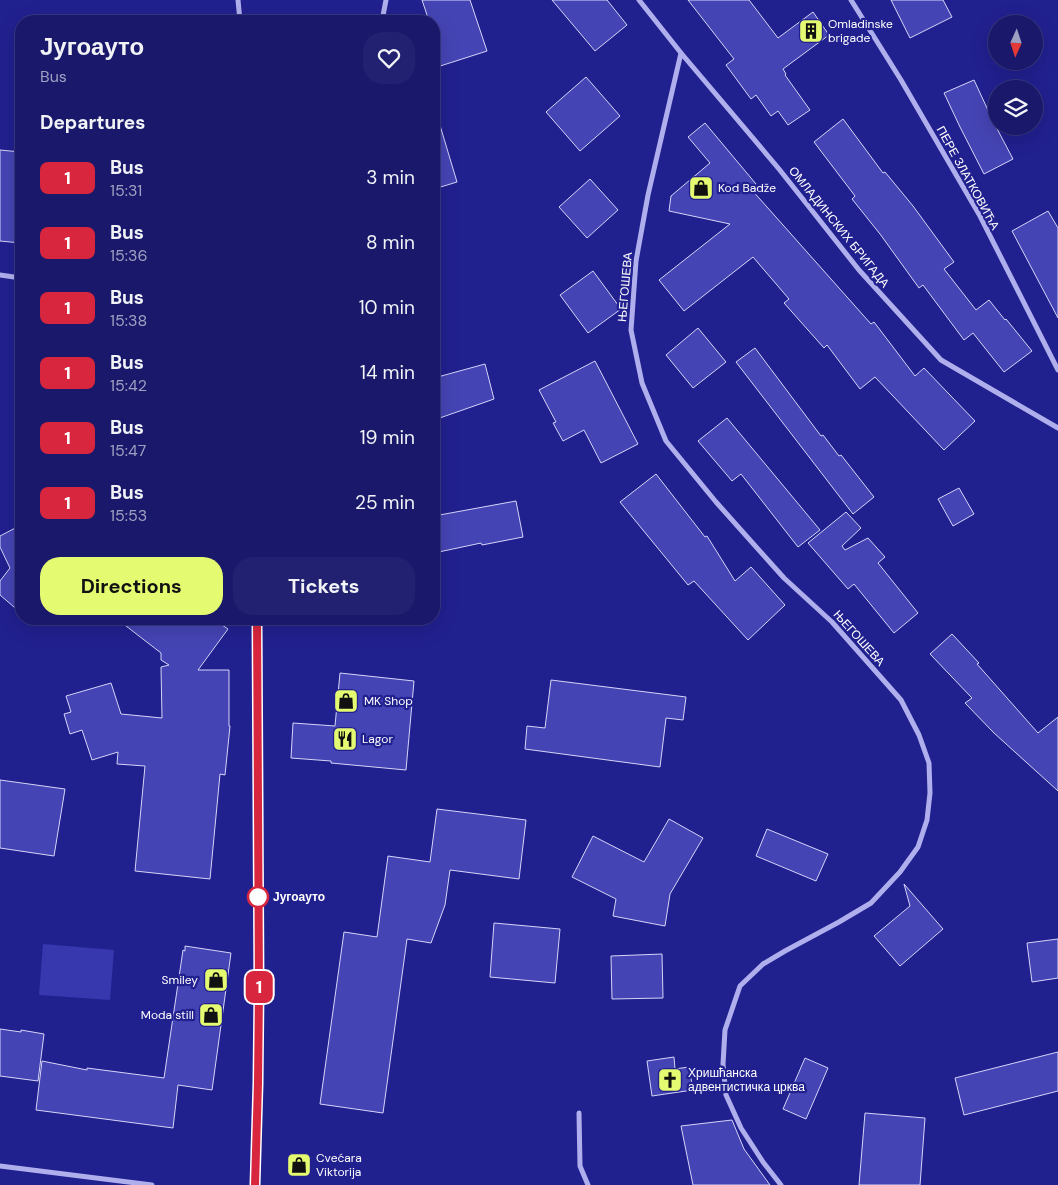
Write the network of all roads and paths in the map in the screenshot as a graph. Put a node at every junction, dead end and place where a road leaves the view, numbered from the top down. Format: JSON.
{"nodes":[{"id":1,"x":238,"y":0,"type":"edge"},
{"id":2,"x":386,"y":0,"type":"edge"},
{"id":3,"x":639,"y":0,"type":"edge"},
{"id":4,"x":851,"y":0,"type":"edge"},
{"id":5,"x":239,"y":15,"type":"edge"},
{"id":6,"x":383,"y":15,"type":"edge"},
{"id":7,"x":681,"y":53,"type":"junction"},
{"id":8,"x":0,"y":275,"type":"edge"},
{"id":9,"x":15,"y":277,"type":"edge"},
{"id":10,"x":1058,"y":370,"type":"edge"},
{"id":11,"x":1058,"y":428,"type":"edge"},
{"id":12,"x":257,"y":625,"type":"edge"},
{"id":13,"x":579,"y":1114,"type":"dead end"},
{"id":14,"x":0,"y":1166,"type":"edge"},
{"id":15,"x":152,"y":1185,"type":"edge"},
{"id":16,"x":255,"y":1185,"type":"edge"},
{"id":17,"x":588,"y":1185,"type":"edge"},
{"id":18,"x":781,"y":1185,"type":"edge"}],
"edges":[{"from":1,"to":5,"type":"street"},
{"from":2,"to":6,"type":"street"},
{"from":3,"to":7,"type":"street","name":"ОМЛАДИНСКИХ БРИГАДА"},
{"from":4,"to":10,"type":"street","name":"ПЕРЕ ЗЛАТКОВИЋА"},
{"from":7,"to":11,"type":"street","name":"ОМЛАДИНСКИХ БРИГАДА"},
{"from":7,"to":18,"type":"street","name":"ЊЕГОШЕВА"},
{"from":8,"to":9,"type":"street"},
{"from":12,"to":16,"type":"street"},
{"from":13,"to":17,"type":"street"},
{"from":14,"to":15,"type":"street"}]}
